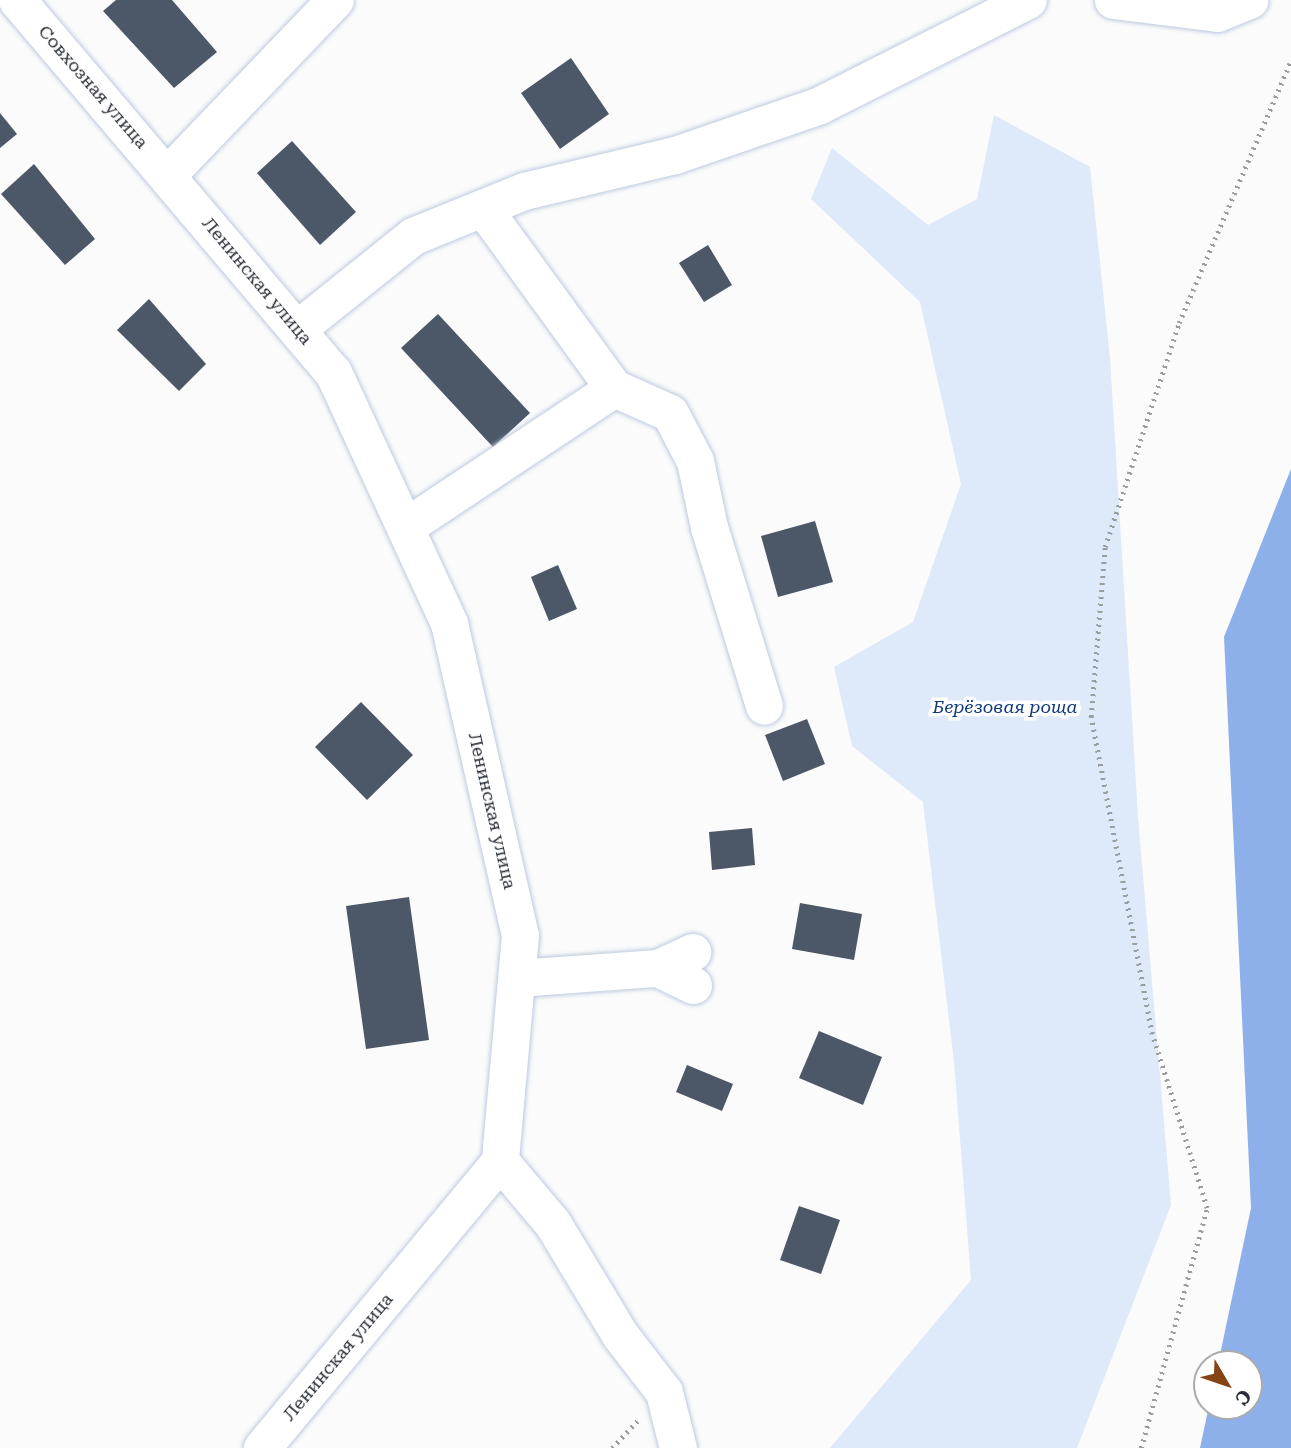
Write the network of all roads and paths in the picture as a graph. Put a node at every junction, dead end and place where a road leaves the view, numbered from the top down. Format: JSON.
{"nodes":[{"id":1,"x":17,"y":0,"type":"edge"},
{"id":2,"x":335,"y":0,"type":"edge"},
{"id":3,"x":1028,"y":0,"type":"edge"},
{"id":4,"x":1113,"y":0,"type":"edge"},
{"id":5,"x":1249,"y":0,"type":"edge"},
{"id":6,"x":1291,"y":60,"type":"edge"},
{"id":7,"x":168,"y":174,"type":"junction"},
{"id":8,"x":483,"y":208,"type":"junction"},
{"id":9,"x":297,"y":329,"type":"junction"},
{"id":10,"x":614,"y":388,"type":"junction"},
{"id":11,"x":405,"y":527,"type":"junction"},
{"id":12,"x":764,"y":706,"type":"dead end"},
{"id":13,"x":693,"y":968,"type":"dead end"},
{"id":14,"x":517,"y":978,"type":"junction"},
{"id":15,"x":500,"y":1161,"type":"junction"},
{"id":16,"x":262,"y":1448,"type":"edge"},
{"id":17,"x":678,"y":1448,"type":"edge"},
{"id":18,"x":1141,"y":1448,"type":"edge"}],
"edges":[{"from":1,"to":7,"type":"street","name":"Совхозная улица"},
{"from":2,"to":7,"type":"street"},
{"from":3,"to":8,"type":"street"},
{"from":4,"to":5,"type":"street"},
{"from":6,"to":18,"type":"path"},
{"from":7,"to":9,"type":"street","name":"Ленинская улица"},
{"from":8,"to":9,"type":"street"},
{"from":8,"to":10,"type":"street"},
{"from":9,"to":11,"type":"street","name":"Ленинская улица"},
{"from":10,"to":11,"type":"street"},
{"from":10,"to":12,"type":"street"},
{"from":11,"to":14,"type":"street","name":"Ленинская улица"},
{"from":13,"to":14,"type":"street"},
{"from":14,"to":15,"type":"street","name":"Ленинская улица"},
{"from":15,"to":16,"type":"street","name":"Ленинская улица"},
{"from":15,"to":17,"type":"street"}]}
